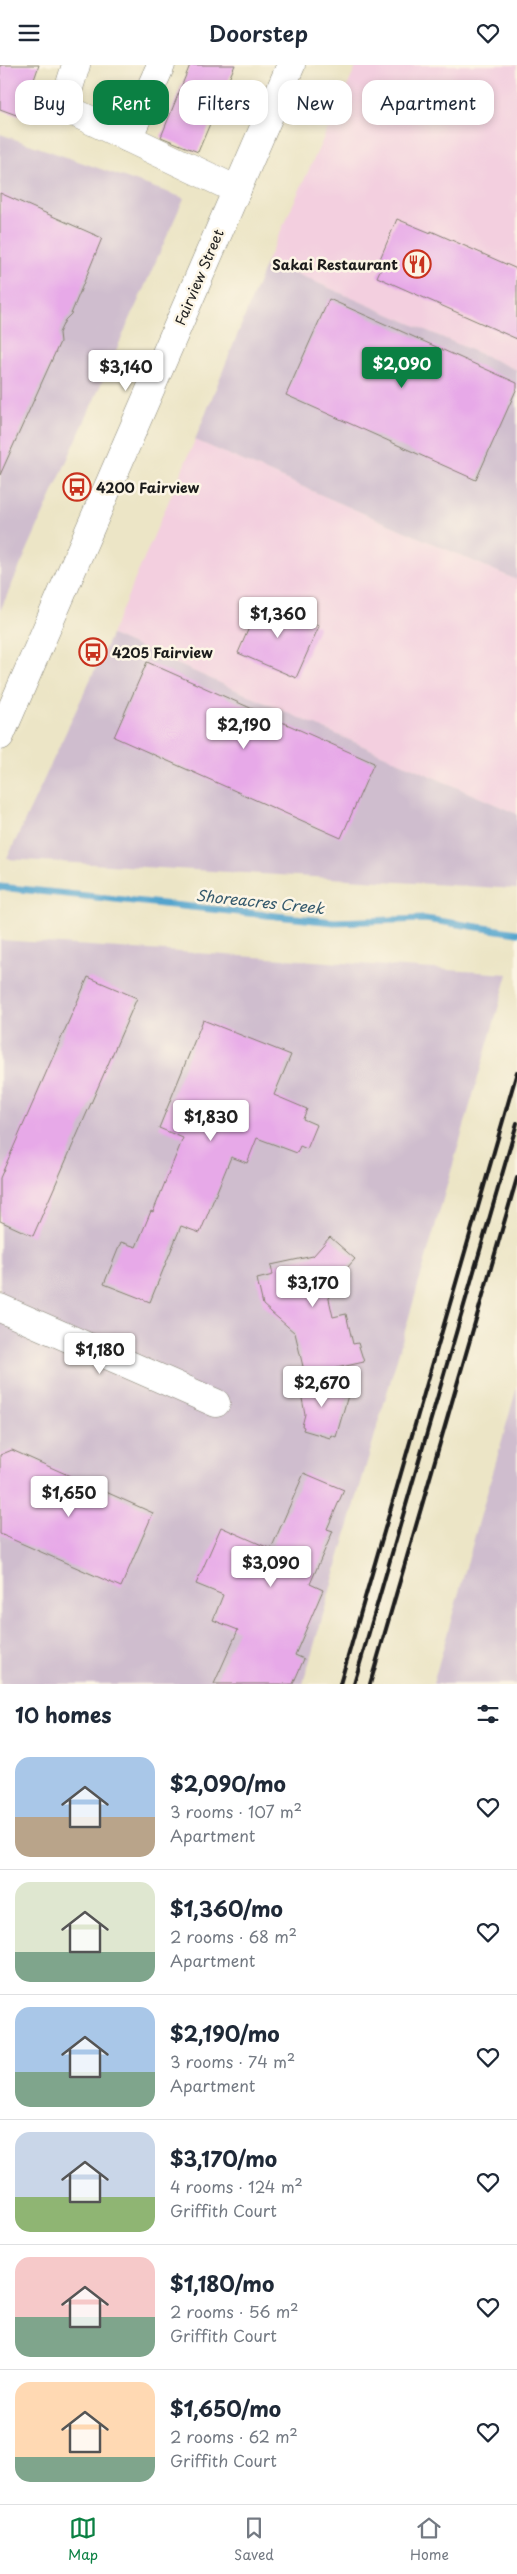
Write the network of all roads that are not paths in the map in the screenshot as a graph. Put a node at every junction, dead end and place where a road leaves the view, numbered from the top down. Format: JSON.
{"nodes":[{"id":1,"x":76,"y":65,"type":"edge"},
{"id":2,"x":161,"y":65,"type":"edge"},
{"id":3,"x":291,"y":65,"type":"edge"},
{"id":4,"x":128,"y":138,"type":"junction"},
{"id":5,"x":237,"y":190,"type":"junction"},
{"id":6,"x":0,"y":736,"type":"edge"},
{"id":7,"x":0,"y":1308,"type":"edge"},
{"id":8,"x":216,"y":1403,"type":"dead end"}],
"edges":[{"from":1,"to":4,"type":"main road"},
{"from":2,"to":4,"type":"main road"},
{"from":3,"to":5,"type":"main road","name":"Fairview Street"},
{"from":4,"to":5,"type":"main road"},
{"from":5,"to":6,"type":"main road","name":"Fairview Street"},
{"from":7,"to":8,"type":"main road"}]}
